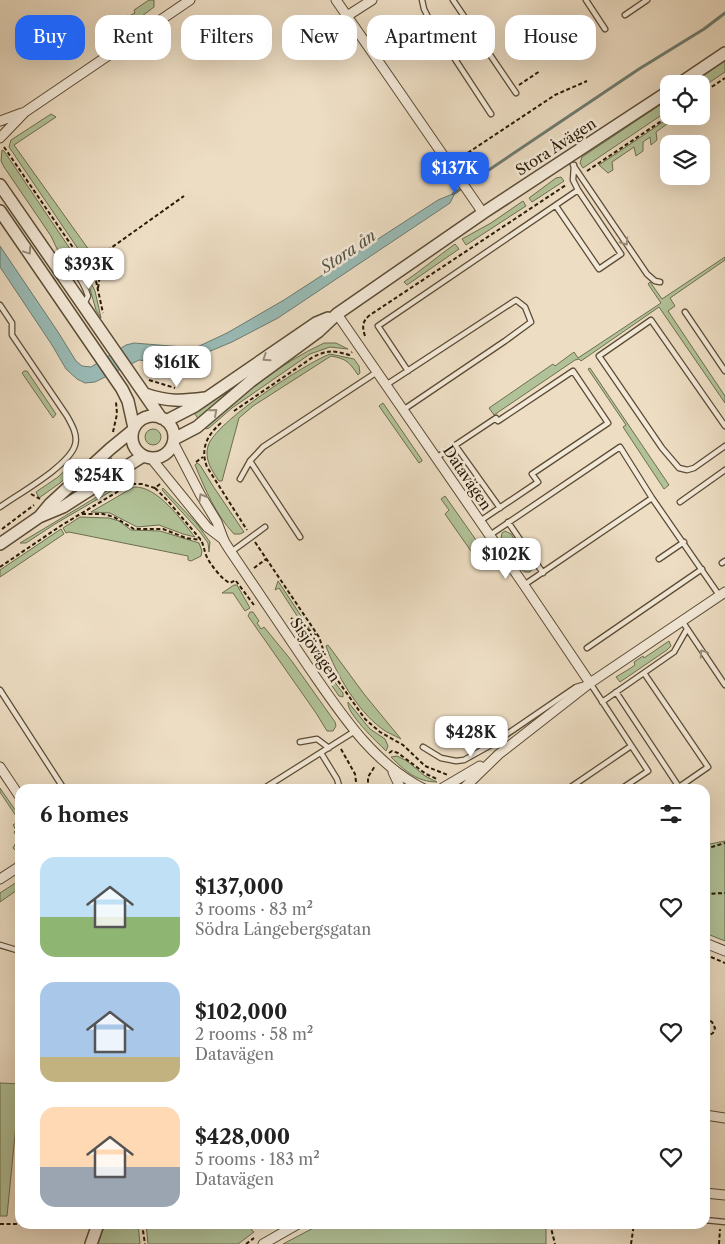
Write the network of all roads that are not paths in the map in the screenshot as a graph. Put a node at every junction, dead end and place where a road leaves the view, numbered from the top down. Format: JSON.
{"nodes":[{"id":1,"x":190,"y":0,"type":"edge"},
{"id":2,"x":336,"y":0,"type":"edge"},
{"id":3,"x":372,"y":0,"type":"edge"},
{"id":4,"x":422,"y":0,"type":"edge"},
{"id":5,"x":453,"y":0,"type":"edge"},
{"id":6,"x":586,"y":0,"type":"edge"},
{"id":7,"x":647,"y":0,"type":"edge"},
{"id":8,"x":346,"y":15,"type":"edge"},
{"id":9,"x":349,"y":15,"type":"edge"},
{"id":10,"x":625,"y":15,"type":"dead end"},
{"id":11,"x":605,"y":29,"type":"dead end"},
{"id":12,"x":357,"y":30,"type":"edge"},
{"id":13,"x":725,"y":53,"type":"edge"},
{"id":14,"x":692,"y":75,"type":"edge"},
{"id":15,"x":515,"y":91,"type":"road end"},
{"id":16,"x":660,"y":97,"type":"edge"},
{"id":17,"x":25,"y":112,"type":"junction"},
{"id":18,"x":491,"y":114,"type":"dead end"},
{"id":19,"x":0,"y":121,"type":"edge"},
{"id":20,"x":0,"y":138,"type":"edge"},
{"id":21,"x":571,"y":161,"type":"junction"},
{"id":22,"x":0,"y":185,"type":"edge"},
{"id":23,"x":578,"y":190,"type":"junction"},
{"id":24,"x":556,"y":206,"type":"junction"},
{"id":25,"x":0,"y":211,"type":"edge"},
{"id":26,"x":484,"y":213,"type":"junction"},
{"id":27,"x":660,"y":282,"type":"dead end"},
{"id":28,"x":0,"y":305,"type":"edge"},
{"id":29,"x":685,"y":312,"type":"dead end"},
{"id":30,"x":337,"y":314,"type":"junction"},
{"id":31,"x":408,"y":371,"type":"junction"},
{"id":32,"x":725,"y":371,"type":"edge"},
{"id":33,"x":377,"y":372,"type":"junction"},
{"id":34,"x":386,"y":385,"type":"junction"},
{"id":35,"x":146,"y":394,"type":"junction"},
{"id":36,"x":207,"y":398,"type":"junction"},
{"id":37,"x":403,"y":410,"type":"junction"},
{"id":38,"x":164,"y":419,"type":"junction"},
{"id":39,"x":725,"y":426,"type":"edge"},
{"id":40,"x":133,"y":429,"type":"junction"},
{"id":41,"x":173,"y":440,"type":"junction"},
{"id":42,"x":455,"y":445,"type":"junction"},
{"id":43,"x":725,"y":446,"type":"edge"},
{"id":44,"x":147,"y":457,"type":"junction"},
{"id":45,"x":436,"y":458,"type":"junction"},
{"id":46,"x":250,"y":461,"type":"junction"},
{"id":47,"x":725,"y":470,"type":"edge"},
{"id":48,"x":240,"y":479,"type":"dead end"},
{"id":49,"x":652,"y":498,"type":"junction"},
{"id":50,"x":680,"y":502,"type":"dead end"},
{"id":51,"x":0,"y":507,"type":"edge"},
{"id":52,"x":500,"y":508,"type":"junction"},
{"id":53,"x":39,"y":517,"type":"junction"},
{"id":54,"x":480,"y":521,"type":"junction"},
{"id":55,"x":508,"y":522,"type":"junction"},
{"id":56,"x":265,"y":527,"type":"dead end"},
{"id":57,"x":489,"y":535,"type":"junction"},
{"id":58,"x":300,"y":537,"type":"dead end"},
{"id":59,"x":224,"y":540,"type":"junction"},
{"id":60,"x":684,"y":542,"type":"junction"},
{"id":61,"x":0,"y":544,"type":"edge"},
{"id":62,"x":231,"y":552,"type":"junction"},
{"id":63,"x":659,"y":559,"type":"dead end"},
{"id":64,"x":702,"y":569,"type":"junction"},
{"id":65,"x":542,"y":572,"type":"junction"},
{"id":66,"x":524,"y":585,"type":"junction"},
{"id":67,"x":722,"y":594,"type":"edge"},
{"id":68,"x":684,"y":625,"type":"junction"},
{"id":69,"x":586,"y":648,"type":"dead end"},
{"id":70,"x":644,"y":673,"type":"junction"},
{"id":71,"x":590,"y":683,"type":"junction"},
{"id":72,"x":725,"y":685,"type":"edge"},
{"id":73,"x":0,"y":690,"type":"edge"},
{"id":74,"x":616,"y":692,"type":"junction"},
{"id":75,"x":602,"y":702,"type":"junction"},
{"id":76,"x":355,"y":731,"type":"junction"},
{"id":77,"x":300,"y":742,"type":"dead end"},
{"id":78,"x":631,"y":746,"type":"junction"},
{"id":79,"x":423,"y":747,"type":"dead end"},
{"id":80,"x":329,"y":748,"type":"junction"},
{"id":81,"x":321,"y":753,"type":"junction"},
{"id":82,"x":499,"y":754,"type":"junction"},
{"id":83,"x":0,"y":767,"type":"edge"},
{"id":84,"x":392,"y":769,"type":"junction"},
{"id":85,"x":61,"y":784,"type":"edge"},
{"id":86,"x":271,"y":784,"type":"edge"},
{"id":87,"x":339,"y":784,"type":"edge"},
{"id":88,"x":399,"y":784,"type":"edge"},
{"id":89,"x":416,"y":784,"type":"edge"},
{"id":90,"x":445,"y":784,"type":"edge"},
{"id":91,"x":468,"y":784,"type":"edge"},
{"id":92,"x":575,"y":784,"type":"edge"},
{"id":93,"x":628,"y":784,"type":"edge"},
{"id":94,"x":678,"y":784,"type":"edge"},
{"id":95,"x":682,"y":784,"type":"edge"},
{"id":96,"x":15,"y":789,"type":"edge"},
{"id":97,"x":15,"y":869,"type":"edge"},
{"id":98,"x":0,"y":878,"type":"edge"},
{"id":99,"x":0,"y":945,"type":"edge"},
{"id":100,"x":710,"y":945,"type":"edge"},
{"id":101,"x":15,"y":950,"type":"edge"},
{"id":102,"x":725,"y":951,"type":"edge"},
{"id":103,"x":710,"y":1116,"type":"edge"},
{"id":104,"x":725,"y":1118,"type":"edge"},
{"id":105,"x":710,"y":1193,"type":"edge"},
{"id":106,"x":725,"y":1195,"type":"edge"},
{"id":107,"x":710,"y":1221,"type":"edge"},
{"id":108,"x":723,"y":1222,"type":"edge"},
{"id":109,"x":96,"y":1229,"type":"edge"},
{"id":110,"x":289,"y":1229,"type":"edge"},
{"id":111,"x":91,"y":1244,"type":"edge"},
{"id":112,"x":263,"y":1244,"type":"edge"}],
"edges":[{"from":1,"to":17,"type":"street"},
{"from":2,"to":8,"type":"street"},
{"from":3,"to":9,"type":"street"},
{"from":4,"to":18,"type":"lane"},
{"from":5,"to":15,"type":"lane"},
{"from":6,"to":11,"type":"lane"},
{"from":7,"to":10,"type":"lane"},
{"from":12,"to":26,"type":"street"},
{"from":13,"to":14,"type":"street"},
{"from":16,"to":21,"type":"street","name":"Stora Åvägen"},
{"from":17,"to":19,"type":"street"},
{"from":17,"to":20,"type":"street"},
{"from":21,"to":23,"type":"lane"},
{"from":21,"to":26,"type":"street","name":"Stora Åvägen"},
{"from":21,"to":27,"type":"lane","one_way":true},
{"from":22,"to":35,"type":"street"},
{"from":23,"to":24,"type":"lane"},
{"from":23,"to":24,"type":"lane"},
{"from":24,"to":31,"type":"lane"},
{"from":25,"to":40,"type":"street","one_way":true},
{"from":26,"to":30,"type":"street","name":"Stora Åvägen"},
{"from":28,"to":51,"type":"lane"},
{"from":29,"to":32,"type":"lane"},
{"from":30,"to":33,"type":"street","name":"Datavägen"},
{"from":30,"to":36,"type":"street","name":"Stora Åvägen","one_way":true},
{"from":41,"to":30,"type":"street","name":"Stora Åvägen","one_way":true},
{"from":31,"to":34,"type":"lane"},
{"from":31,"to":37,"type":"lane"},
{"from":33,"to":34,"type":"street","name":"Datavägen"},
{"from":33,"to":46,"type":"lane"},
{"from":34,"to":37,"type":"street","name":"Datavägen"},
{"from":35,"to":36,"type":"street","name":"Stora Åvägen"},
{"from":35,"to":38,"type":"street"},
{"from":36,"to":38,"type":"street","name":"Stora Åvägen"},
{"from":37,"to":45,"type":"street","name":"Datavägen"},
{"from":38,"to":40,"type":"street","name":"Stora Åvägen"},
{"from":38,"to":41,"type":"street"},
{"from":39,"to":43,"type":"lane"},
{"from":40,"to":44,"type":"street"},
{"from":40,"to":53,"type":"street","name":"Stora Åvägen"},
{"from":41,"to":44,"type":"street","name":"Stora Åvägen"},
{"from":59,"to":41,"type":"street","name":"Sisjövägen","one_way":true},
{"from":42,"to":45,"type":"lane"},
{"from":42,"to":52,"type":"lane"},
{"from":42,"to":52,"type":"lane"},
{"from":44,"to":53,"type":"street","name":"Stora Åvägen"},
{"from":44,"to":59,"type":"street","name":"Sisjövägen"},
{"from":45,"to":54,"type":"street","name":"Datavägen"},
{"from":46,"to":48,"type":"lane"},
{"from":46,"to":58,"type":"lane"},
{"from":47,"to":50,"type":"lane"},
{"from":49,"to":55,"type":"lane"},
{"from":49,"to":60,"type":"lane"},
{"from":49,"to":65,"type":"lane"},
{"from":52,"to":54,"type":"lane"},
{"from":53,"to":61,"type":"street","name":"Stora Åvägen"},
{"from":54,"to":57,"type":"street","name":"Datavägen"},
{"from":55,"to":57,"type":"lane"},
{"from":55,"to":65,"type":"lane"},
{"from":56,"to":62,"type":"lane"},
{"from":57,"to":66,"type":"street","name":"Datavägen"},
{"from":59,"to":62,"type":"street","name":"Sisjövägen"},
{"from":60,"to":63,"type":"lane"},
{"from":60,"to":64,"type":"lane"},
{"from":62,"to":76,"type":"street","name":"Sisjövägen"},
{"from":64,"to":67,"type":"lane"},
{"from":64,"to":69,"type":"lane"},
{"from":65,"to":66,"type":"lane"},
{"from":66,"to":71,"type":"street","name":"Datavägen"},
{"from":67,"to":68,"type":"street"},
{"from":68,"to":70,"type":"lane"},
{"from":68,"to":71,"type":"street"},
{"from":72,"to":68,"type":"lane","one_way":true},
{"from":70,"to":74,"type":"lane"},
{"from":70,"to":95,"type":"lane"},
{"from":71,"to":75,"type":"lane"},
{"from":71,"to":79,"type":"lane"},
{"from":71,"to":82,"type":"street"},
{"from":73,"to":85,"type":"lane"},
{"from":74,"to":75,"type":"lane"},
{"from":74,"to":94,"type":"lane"},
{"from":75,"to":78,"type":"lane"},
{"from":76,"to":80,"type":"lane"},
{"from":76,"to":84,"type":"street","name":"Sisjövägen"},
{"from":77,"to":80,"type":"lane"},
{"from":78,"to":92,"type":"lane"},
{"from":78,"to":93,"type":"lane"},
{"from":80,"to":81,"type":"lane"},
{"from":81,"to":86,"type":"lane"},
{"from":81,"to":87,"type":"lane"},
{"from":82,"to":90,"type":"street"},
{"from":82,"to":91,"type":"street"},
{"from":83,"to":96,"type":"street"},
{"from":84,"to":88,"type":"street","name":"Sisjövägen"},
{"from":84,"to":89,"type":"street","name":"Sisjövägen"},
{"from":97,"to":98,"type":"street"},
{"from":99,"to":101,"type":"lane"},
{"from":100,"to":102,"type":"street"},
{"from":103,"to":104,"type":"street"},
{"from":105,"to":106,"type":"street"},
{"from":107,"to":108,"type":"lane"},
{"from":109,"to":111,"type":"street"},
{"from":110,"to":112,"type":"street"}]}
